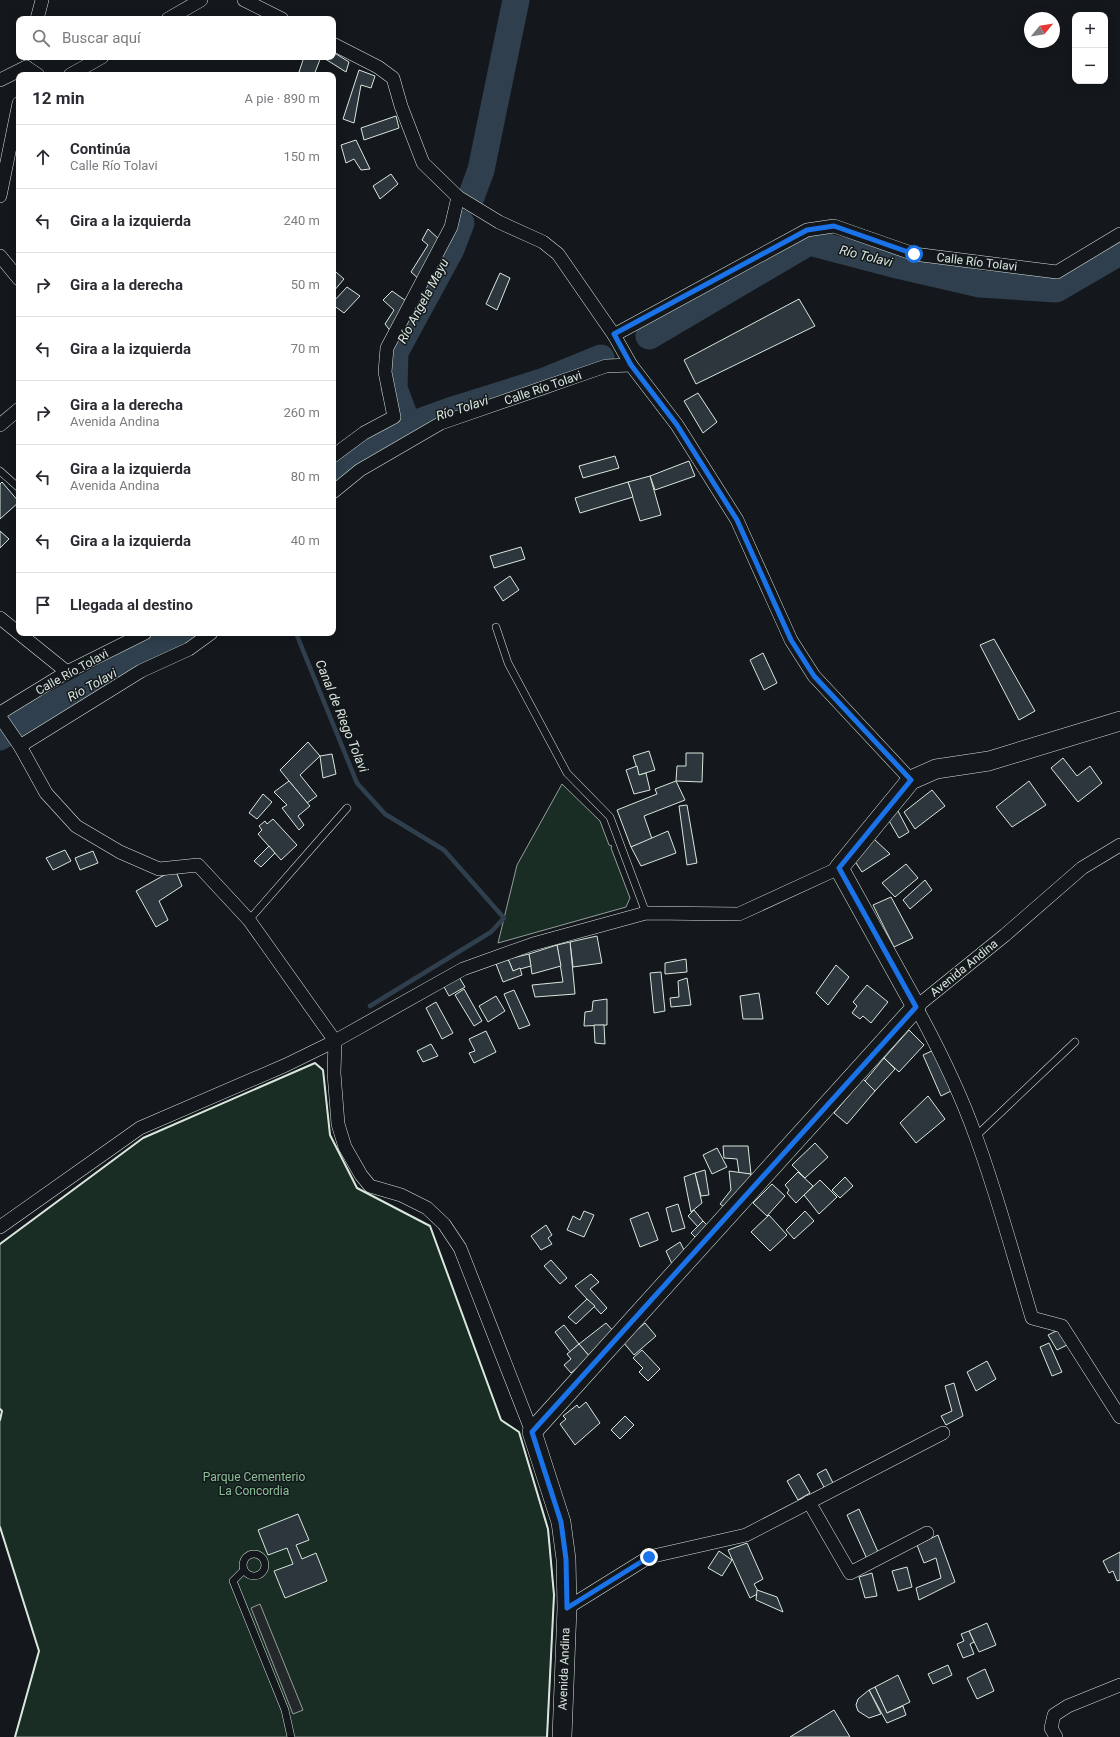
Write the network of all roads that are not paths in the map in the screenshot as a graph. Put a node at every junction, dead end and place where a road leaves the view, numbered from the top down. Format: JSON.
{"nodes":[{"id":1,"x":42,"y":0,"type":"edge"},
{"id":2,"x":201,"y":0,"type":"edge"},
{"id":3,"x":244,"y":0,"type":"edge"},
{"id":4,"x":38,"y":16,"type":"edge"},
{"id":5,"x":173,"y":16,"type":"edge"},
{"id":6,"x":276,"y":16,"type":"edge"},
{"id":7,"x":336,"y":46,"type":"edge"},
{"id":8,"x":97,"y":60,"type":"edge"},
{"id":9,"x":27,"y":66,"type":"edge"},
{"id":10,"x":75,"y":72,"type":"edge"},
{"id":11,"x":0,"y":80,"type":"edge"},
{"id":12,"x":16,"y":116,"type":"edge"},
{"id":13,"x":0,"y":192,"type":"edge"},
{"id":14,"x":458,"y":197,"type":"junction"},
{"id":15,"x":1120,"y":234,"type":"edge"},
{"id":16,"x":0,"y":256,"type":"edge"},
{"id":17,"x":16,"y":275,"type":"edge"},
{"id":18,"x":614,"y":334,"type":"junction"},
{"id":19,"x":631,"y":365,"type":"junction"},
{"id":20,"x":16,"y":412,"type":"edge"},
{"id":21,"x":0,"y":425,"type":"edge"},
{"id":22,"x":336,"y":454,"type":"edge"},
{"id":23,"x":0,"y":471,"type":"edge"},
{"id":24,"x":16,"y":485,"type":"edge"},
{"id":25,"x":336,"y":490,"type":"edge"},
{"id":26,"x":0,"y":618,"type":"edge"},
{"id":27,"x":496,"y":627,"type":"dead end"},
{"id":28,"x":16,"y":631,"type":"edge"},
{"id":29,"x":22,"y":636,"type":"edge"},
{"id":30,"x":139,"y":636,"type":"edge"},
{"id":31,"x":207,"y":636,"type":"edge"},
{"id":32,"x":67,"y":672,"type":"junction"},
{"id":33,"x":0,"y":713,"type":"edge"},
{"id":34,"x":0,"y":717,"type":"edge"},
{"id":35,"x":1120,"y":721,"type":"edge"},
{"id":36,"x":19,"y":745,"type":"junction"},
{"id":37,"x":911,"y":780,"type":"junction"},
{"id":38,"x":347,"y":808,"type":"dead end"},
{"id":39,"x":1120,"y":845,"type":"edge"},
{"id":40,"x":839,"y":868,"type":"junction"},
{"id":41,"x":646,"y":913,"type":"junction"},
{"id":42,"x":249,"y":920,"type":"junction"},
{"id":43,"x":916,"y":1007,"type":"junction"},
{"id":44,"x":335,"y":1041,"type":"junction"},
{"id":45,"x":1075,"y":1042,"type":"dead end"},
{"id":46,"x":976,"y":1136,"type":"junction"},
{"id":47,"x":0,"y":1227,"type":"edge"},
{"id":48,"x":1120,"y":1417,"type":"edge"},
{"id":49,"x":532,"y":1432,"type":"junction"},
{"id":50,"x":942,"y":1433,"type":"dead end"},
{"id":51,"x":809,"y":1502,"type":"junction"},
{"id":52,"x":927,"y":1533,"type":"dead end"},
{"id":53,"x":244,"y":1570,"type":"dead end"},
{"id":54,"x":567,"y":1608,"type":"junction"},
{"id":55,"x":1120,"y":1685,"type":"edge"},
{"id":56,"x":291,"y":1737,"type":"edge"},
{"id":57,"x":562,"y":1737,"type":"edge"},
{"id":58,"x":1056,"y":1737,"type":"edge"}],
"edges":[{"from":1,"to":4,"type":"street"},
{"from":2,"to":5,"type":"street"},
{"from":3,"to":6,"type":"street"},
{"from":7,"to":14,"type":"street"},
{"from":8,"to":10,"type":"street"},
{"from":9,"to":11,"type":"street"},
{"from":12,"to":13,"type":"street"},
{"from":14,"to":18,"type":"street"},
{"from":14,"to":22,"type":"street"},
{"from":15,"to":18,"type":"street","name":"Calle Río Tolavi"},
{"from":16,"to":17,"type":"street"},
{"from":18,"to":19,"type":"street"},
{"from":19,"to":25,"type":"street","name":"Calle Río Tolavi"},
{"from":19,"to":37,"type":"street"},
{"from":20,"to":21,"type":"street"},
{"from":23,"to":24,"type":"lane"},
{"from":26,"to":28,"type":"street"},
{"from":27,"to":41,"type":"lane"},
{"from":29,"to":32,"type":"street"},
{"from":30,"to":32,"type":"street","name":"Calle Río Tolavi"},
{"from":31,"to":36,"type":"street"},
{"from":32,"to":33,"type":"street","name":"Calle Río Tolavi"},
{"from":34,"to":36,"type":"street"},
{"from":35,"to":37,"type":"street"},
{"from":36,"to":42,"type":"street"},
{"from":37,"to":40,"type":"street"},
{"from":38,"to":42,"type":"lane"},
{"from":39,"to":43,"type":"street","name":"Avenida Andina"},
{"from":40,"to":41,"type":"street"},
{"from":40,"to":43,"type":"street"},
{"from":41,"to":44,"type":"street"},
{"from":42,"to":44,"type":"street"},
{"from":43,"to":46,"type":"street"},
{"from":43,"to":49,"type":"street","name":"Avenida Andina"},
{"from":44,"to":47,"type":"street"},
{"from":44,"to":49,"type":"street"},
{"from":45,"to":46,"type":"lane"},
{"from":46,"to":48,"type":"street"},
{"from":49,"to":54,"type":"street","name":"Avenida Andina"},
{"from":50,"to":51,"type":"street"},
{"from":51,"to":52,"type":"street"},
{"from":51,"to":54,"type":"street"},
{"from":53,"to":56,"type":"lane"},
{"from":54,"to":57,"type":"street","name":"Avenida Andina"},
{"from":55,"to":58,"type":"street"}]}
